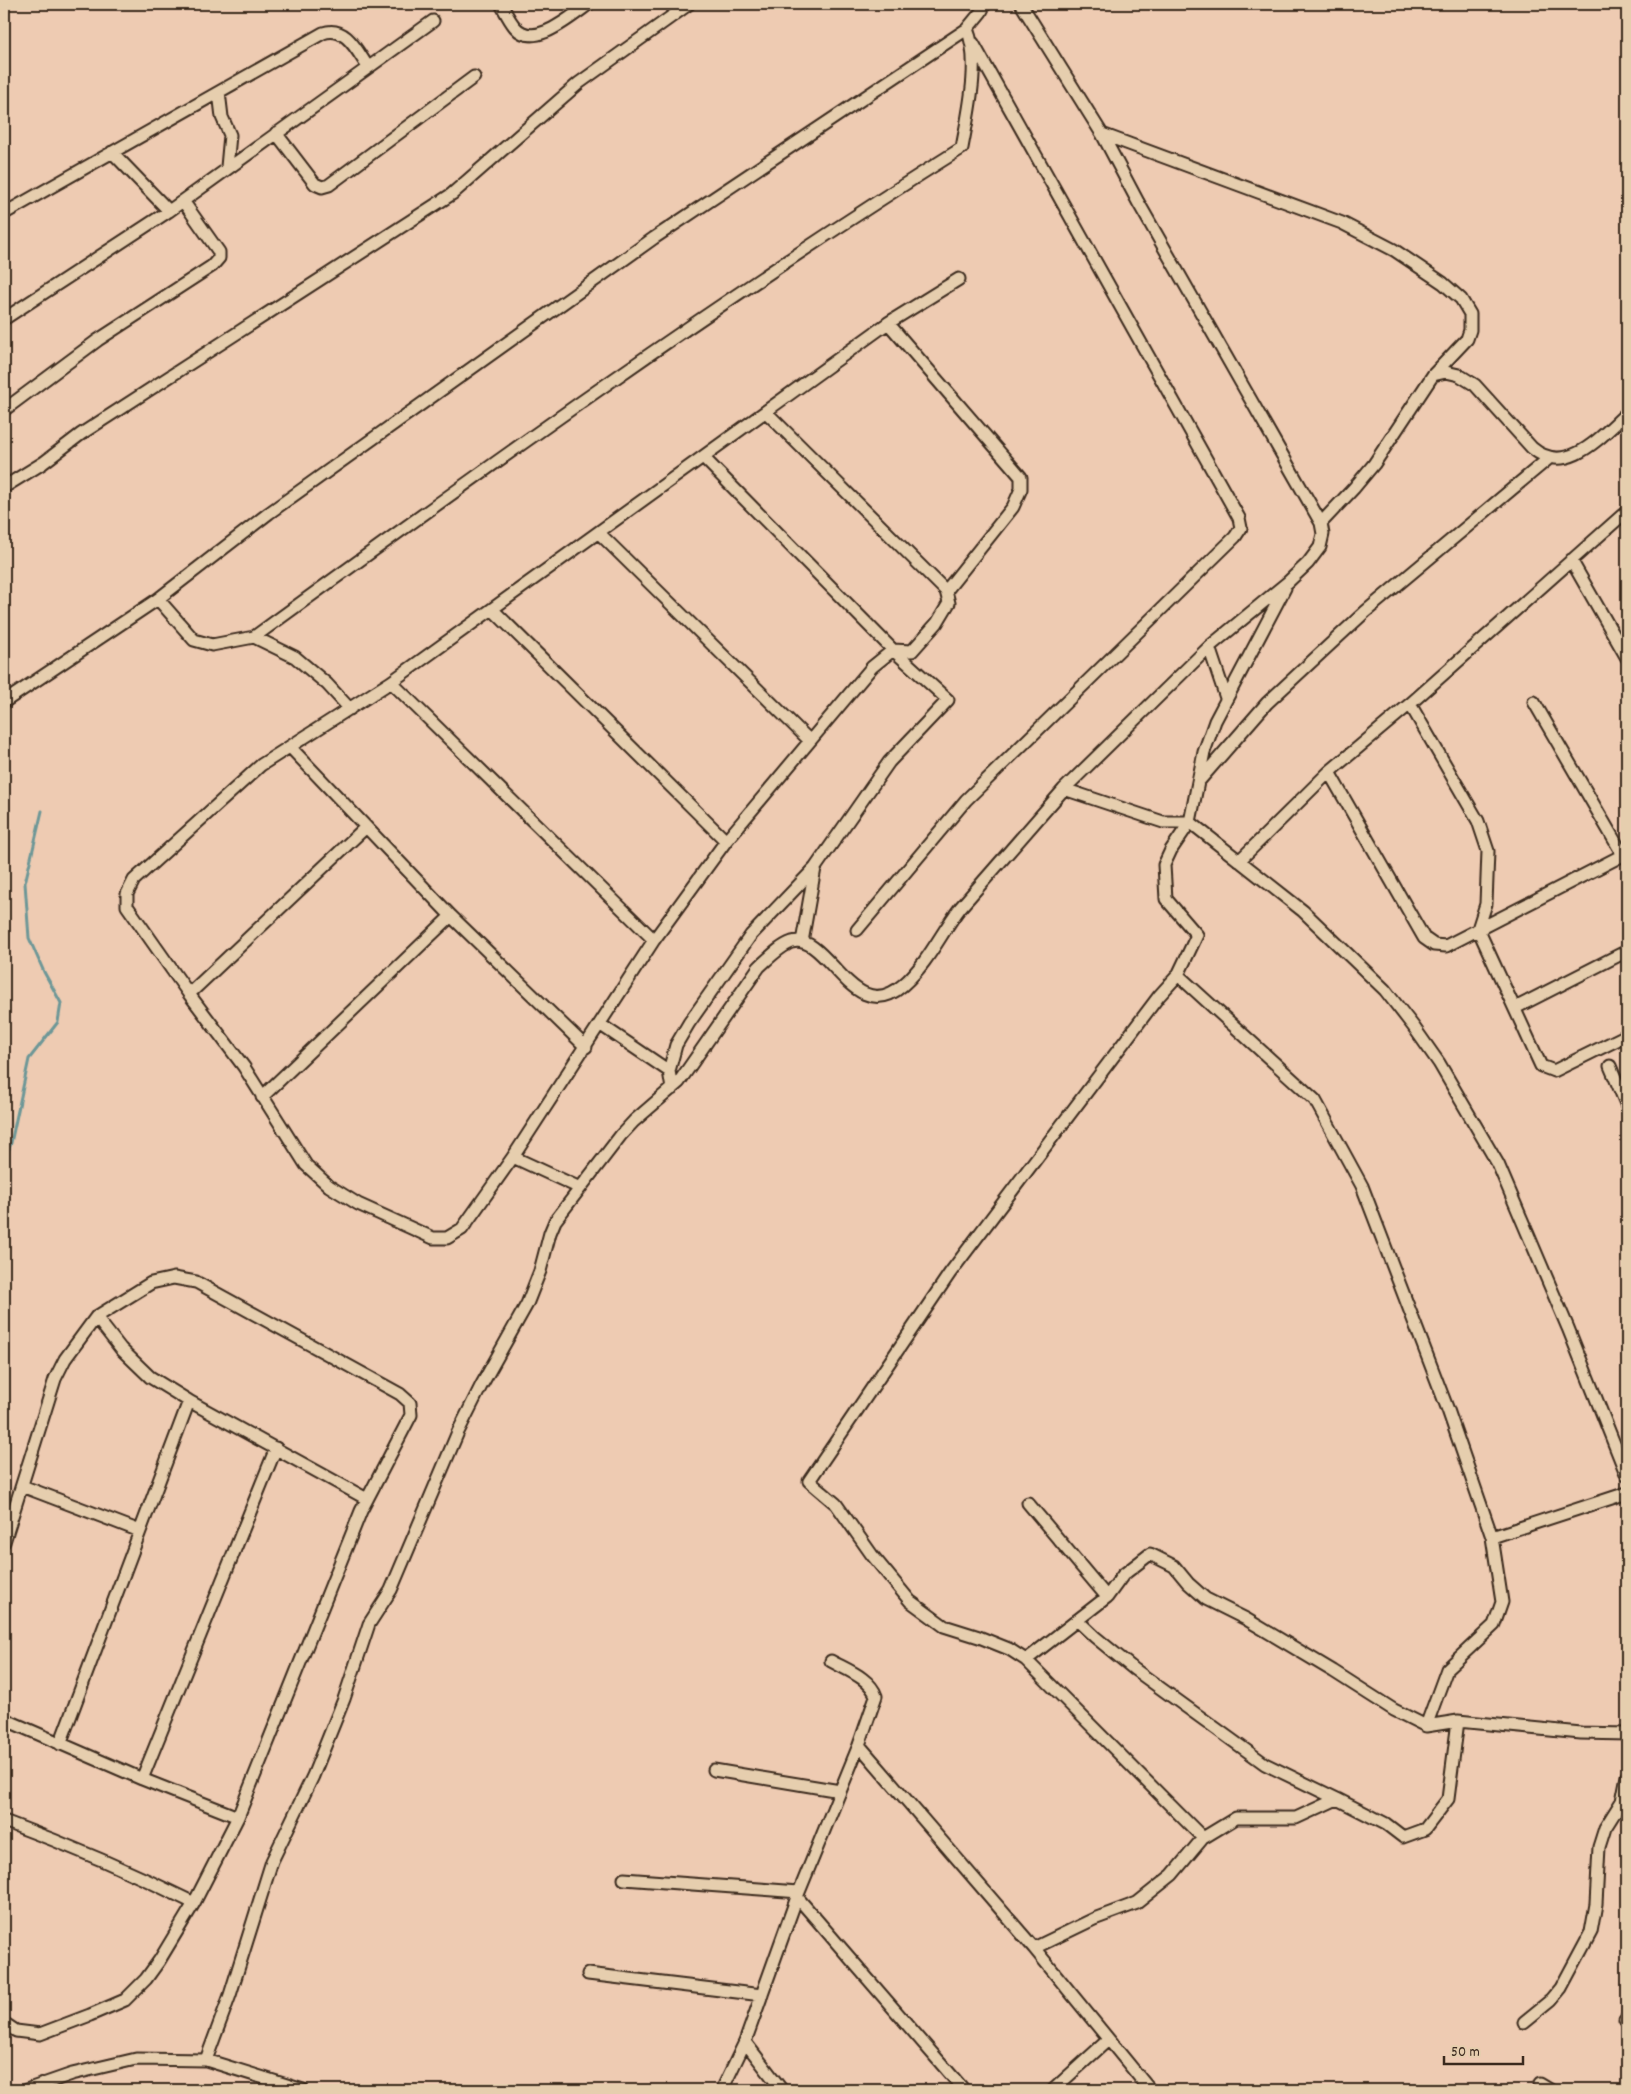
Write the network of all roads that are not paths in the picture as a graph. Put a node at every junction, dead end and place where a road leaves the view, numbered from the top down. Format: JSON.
{"nodes":[{"id":1,"x":501,"y":4,"type":"edge"},
{"id":2,"x":589,"y":4,"type":"edge"},
{"id":3,"x":689,"y":4,"type":"edge"},
{"id":4,"x":985,"y":4,"type":"edge"},
{"id":5,"x":1021,"y":4,"type":"edge"},
{"id":6,"x":432,"y":21,"type":"dead end"},
{"id":7,"x":967,"y":29,"type":"junction"},
{"id":8,"x":973,"y":42,"type":"junction"},
{"id":9,"x":368,"y":67,"type":"junction"},
{"id":10,"x":474,"y":77,"type":"dead end"},
{"id":11,"x":219,"y":92,"type":"junction"},
{"id":12,"x":276,"y":133,"type":"junction"},
{"id":13,"x":1102,"y":134,"type":"junction"},
{"id":14,"x":112,"y":152,"type":"junction"},
{"id":15,"x":227,"y":168,"type":"junction"},
{"id":16,"x":183,"y":201,"type":"junction"},
{"id":17,"x":169,"y":211,"type":"junction"},
{"id":18,"x":5,"y":214,"type":"dead end"},
{"id":19,"x":959,"y":279,"type":"dead end"},
{"id":20,"x":4,"y":318,"type":"edge"},
{"id":21,"x":888,"y":322,"type":"junction"},
{"id":22,"x":1433,"y":375,"type":"junction"},
{"id":23,"x":4,"y":410,"type":"edge"},
{"id":24,"x":766,"y":412,"type":"junction"},
{"id":25,"x":1627,"y":413,"type":"edge"},
{"id":26,"x":702,"y":457,"type":"junction"},
{"id":27,"x":1548,"y":458,"type":"junction"},
{"id":28,"x":4,"y":487,"type":"edge"},
{"id":29,"x":1627,"y":511,"type":"edge"},
{"id":30,"x":1321,"y":523,"type":"junction"},
{"id":31,"x":599,"y":533,"type":"junction"},
{"id":32,"x":1572,"y":560,"type":"junction"},
{"id":33,"x":1288,"y":582,"type":"junction"},
{"id":34,"x":946,"y":591,"type":"junction"},
{"id":35,"x":158,"y":598,"type":"junction"},
{"id":36,"x":493,"y":610,"type":"junction"},
{"id":37,"x":254,"y":637,"type":"junction"},
{"id":38,"x":1209,"y":647,"type":"junction"},
{"id":39,"x":893,"y":650,"type":"junction"},
{"id":40,"x":1627,"y":658,"type":"edge"},
{"id":41,"x":391,"y":682,"type":"junction"},
{"id":42,"x":1226,"y":698,"type":"junction"},
{"id":43,"x":4,"y":702,"type":"edge"},
{"id":44,"x":1534,"y":702,"type":"dead end"},
{"id":45,"x":1410,"y":704,"type":"junction"},
{"id":46,"x":350,"y":709,"type":"junction"},
{"id":47,"x":809,"y":740,"type":"junction"},
{"id":48,"x":291,"y":748,"type":"junction"},
{"id":49,"x":1329,"y":772,"type":"junction"},
{"id":50,"x":1198,"y":782,"type":"junction"},
{"id":51,"x":1064,"y":789,"type":"junction"},
{"id":52,"x":1190,"y":822,"type":"junction"},
{"id":53,"x":366,"y":827,"type":"junction"},
{"id":54,"x":726,"y":841,"type":"junction"},
{"id":55,"x":1625,"y":854,"type":"edge"},
{"id":56,"x":1239,"y":861,"type":"junction"},
{"id":57,"x":815,"y":868,"type":"junction"},
{"id":58,"x":451,"y":916,"type":"junction"},
{"id":59,"x":1478,"y":929,"type":"junction"},
{"id":60,"x":857,"y":930,"type":"dead end"},
{"id":61,"x":654,"y":940,"type":"junction"},
{"id":62,"x":802,"y":942,"type":"junction"},
{"id":63,"x":1627,"y":951,"type":"edge"},
{"id":64,"x":1178,"y":975,"type":"junction"},
{"id":65,"x":189,"y":994,"type":"junction"},
{"id":66,"x":1515,"y":1008,"type":"junction"},
{"id":67,"x":601,"y":1025,"type":"junction"},
{"id":68,"x":1627,"y":1036,"type":"edge"},
{"id":69,"x":586,"y":1047,"type":"junction"},
{"id":70,"x":1610,"y":1066,"type":"dead end"},
{"id":71,"x":669,"y":1071,"type":"junction"},
{"id":72,"x":672,"y":1089,"type":"junction"},
{"id":73,"x":262,"y":1097,"type":"junction"},
{"id":74,"x":1627,"y":1106,"type":"edge"},
{"id":75,"x":514,"y":1157,"type":"junction"},
{"id":76,"x":580,"y":1188,"type":"junction"},
{"id":77,"x":96,"y":1317,"type":"junction"},
{"id":78,"x":188,"y":1401,"type":"junction"},
{"id":79,"x":276,"y":1448,"type":"junction"},
{"id":80,"x":1627,"y":1476,"type":"edge"},
{"id":81,"x":22,"y":1486,"type":"junction"},
{"id":82,"x":1627,"y":1493,"type":"edge"},
{"id":83,"x":367,"y":1498,"type":"junction"},
{"id":84,"x":1028,"y":1503,"type":"dead end"},
{"id":85,"x":140,"y":1532,"type":"junction"},
{"id":86,"x":1492,"y":1537,"type":"junction"},
{"id":87,"x":4,"y":1542,"type":"edge"},
{"id":88,"x":1107,"y":1597,"type":"junction"},
{"id":89,"x":1077,"y":1620,"type":"junction"},
{"id":90,"x":1026,"y":1660,"type":"junction"},
{"id":91,"x":831,"y":1661,"type":"dead end"},
{"id":92,"x":4,"y":1719,"type":"edge"},
{"id":93,"x":1458,"y":1721,"type":"junction"},
{"id":94,"x":1426,"y":1726,"type":"junction"},
{"id":95,"x":1627,"y":1734,"type":"edge"},
{"id":96,"x":60,"y":1744,"type":"junction"},
{"id":97,"x":859,"y":1745,"type":"junction"},
{"id":98,"x":714,"y":1770,"type":"dead end"},
{"id":99,"x":1627,"y":1776,"type":"edge"},
{"id":100,"x":142,"y":1779,"type":"junction"},
{"id":101,"x":840,"y":1791,"type":"junction"},
{"id":102,"x":1338,"y":1799,"type":"junction"},
{"id":103,"x":238,"y":1817,"type":"junction"},
{"id":104,"x":4,"y":1822,"type":"edge"},
{"id":105,"x":1203,"y":1838,"type":"junction"},
{"id":106,"x":624,"y":1879,"type":"dead end"},
{"id":107,"x":798,"y":1894,"type":"junction"},
{"id":108,"x":194,"y":1902,"type":"junction"},
{"id":109,"x":1034,"y":1948,"type":"junction"},
{"id":110,"x":588,"y":1974,"type":"dead end"},
{"id":111,"x":762,"y":1994,"type":"junction"},
{"id":112,"x":4,"y":2022,"type":"edge"},
{"id":113,"x":1524,"y":2022,"type":"dead end"},
{"id":114,"x":1108,"y":2040,"type":"junction"},
{"id":115,"x":745,"y":2042,"type":"junction"},
{"id":116,"x":206,"y":2060,"type":"junction"},
{"id":117,"x":26,"y":2090,"type":"edge"},
{"id":118,"x":303,"y":2090,"type":"edge"},
{"id":119,"x":722,"y":2090,"type":"edge"},
{"id":120,"x":782,"y":2090,"type":"edge"},
{"id":121,"x":964,"y":2090,"type":"edge"},
{"id":122,"x":1053,"y":2090,"type":"edge"},
{"id":123,"x":1150,"y":2090,"type":"edge"}],
"edges":[{"from":1,"to":2,"type":"street"},
{"from":3,"to":28,"type":"street"},
{"from":4,"to":7,"type":"street"},
{"from":5,"to":13,"type":"street"},
{"from":6,"to":9,"type":"street"},
{"from":7,"to":8,"type":"street"},
{"from":7,"to":35,"type":"street"},
{"from":8,"to":37,"type":"street"},
{"from":8,"to":60,"type":"street"},
{"from":9,"to":11,"type":"street"},
{"from":9,"to":12,"type":"street"},
{"from":10,"to":12,"type":"street"},
{"from":11,"to":14,"type":"street"},
{"from":11,"to":15,"type":"street"},
{"from":12,"to":15,"type":"street"},
{"from":13,"to":22,"type":"street"},
{"from":13,"to":30,"type":"street"},
{"from":14,"to":17,"type":"street"},
{"from":14,"to":18,"type":"street"},
{"from":15,"to":16,"type":"street"},
{"from":16,"to":17,"type":"street"},
{"from":16,"to":23,"type":"street"},
{"from":17,"to":20,"type":"street"},
{"from":19,"to":21,"type":"street"},
{"from":21,"to":24,"type":"street"},
{"from":21,"to":34,"type":"street"},
{"from":22,"to":27,"type":"street"},
{"from":22,"to":30,"type":"street"},
{"from":24,"to":26,"type":"street"},
{"from":24,"to":34,"type":"street"},
{"from":25,"to":27,"type":"street"},
{"from":26,"to":31,"type":"street"},
{"from":26,"to":39,"type":"street"},
{"from":27,"to":50,"type":"street"},
{"from":29,"to":32,"type":"street"},
{"from":30,"to":33,"type":"street"},
{"from":31,"to":36,"type":"street"},
{"from":31,"to":47,"type":"street"},
{"from":32,"to":40,"type":"street"},
{"from":32,"to":45,"type":"street"},
{"from":33,"to":38,"type":"street"},
{"from":33,"to":42,"type":"street"},
{"from":34,"to":39,"type":"street"},
{"from":35,"to":37,"type":"street"},
{"from":35,"to":43,"type":"street"},
{"from":36,"to":41,"type":"street"},
{"from":36,"to":54,"type":"street"},
{"from":37,"to":46,"type":"street"},
{"from":38,"to":42,"type":"street"},
{"from":38,"to":51,"type":"street"},
{"from":39,"to":47,"type":"street"},
{"from":39,"to":57,"type":"street"},
{"from":41,"to":46,"type":"street"},
{"from":41,"to":61,"type":"street"},
{"from":42,"to":50,"type":"street"},
{"from":44,"to":55,"type":"street"},
{"from":45,"to":49,"type":"street"},
{"from":45,"to":59,"type":"street"},
{"from":46,"to":48,"type":"street"},
{"from":47,"to":54,"type":"street"},
{"from":48,"to":53,"type":"street"},
{"from":48,"to":65,"type":"street"},
{"from":49,"to":56,"type":"street"},
{"from":49,"to":59,"type":"street"},
{"from":50,"to":52,"type":"street"},
{"from":51,"to":52,"type":"street"},
{"from":51,"to":62,"type":"street"},
{"from":52,"to":56,"type":"street"},
{"from":52,"to":64,"type":"street"},
{"from":53,"to":58,"type":"street"},
{"from":53,"to":65,"type":"street"},
{"from":54,"to":61,"type":"street"},
{"from":55,"to":59,"type":"street"},
{"from":56,"to":80,"type":"street"},
{"from":57,"to":62,"type":"street"},
{"from":57,"to":71,"type":"street"},
{"from":58,"to":69,"type":"street"},
{"from":58,"to":73,"type":"street"},
{"from":59,"to":66,"type":"street"},
{"from":61,"to":67,"type":"street"},
{"from":62,"to":72,"type":"street"},
{"from":63,"to":66,"type":"street"},
{"from":64,"to":86,"type":"street"},
{"from":64,"to":90,"type":"street"},
{"from":65,"to":73,"type":"street"},
{"from":66,"to":68,"type":"street"},
{"from":67,"to":69,"type":"street"},
{"from":67,"to":71,"type":"street"},
{"from":69,"to":75,"type":"street"},
{"from":70,"to":74,"type":"street"},
{"from":71,"to":72,"type":"street"},
{"from":72,"to":76,"type":"street"},
{"from":73,"to":75,"type":"street"},
{"from":75,"to":76,"type":"street"},
{"from":76,"to":116,"type":"street"},
{"from":77,"to":78,"type":"street"},
{"from":77,"to":81,"type":"street"},
{"from":77,"to":83,"type":"street"},
{"from":78,"to":79,"type":"street"},
{"from":78,"to":85,"type":"street"},
{"from":79,"to":83,"type":"street"},
{"from":79,"to":100,"type":"street"},
{"from":81,"to":85,"type":"street"},
{"from":81,"to":87,"type":"street"},
{"from":82,"to":86,"type":"street"},
{"from":83,"to":103,"type":"street"},
{"from":84,"to":88,"type":"street"},
{"from":85,"to":96,"type":"street"},
{"from":86,"to":94,"type":"street"},
{"from":88,"to":89,"type":"street"},
{"from":88,"to":94,"type":"street"},
{"from":89,"to":90,"type":"street"},
{"from":89,"to":102,"type":"street"},
{"from":90,"to":105,"type":"street"},
{"from":91,"to":97,"type":"street"},
{"from":92,"to":96,"type":"street"},
{"from":93,"to":94,"type":"street"},
{"from":93,"to":95,"type":"street"},
{"from":93,"to":102,"type":"street"},
{"from":96,"to":100,"type":"street"},
{"from":97,"to":101,"type":"street"},
{"from":97,"to":109,"type":"street"},
{"from":98,"to":101,"type":"street"},
{"from":99,"to":113,"type":"street"},
{"from":100,"to":103,"type":"street"},
{"from":101,"to":107,"type":"street"},
{"from":102,"to":105,"type":"street"},
{"from":103,"to":108,"type":"street"},
{"from":104,"to":108,"type":"street"},
{"from":105,"to":109,"type":"street"},
{"from":106,"to":107,"type":"street"},
{"from":107,"to":111,"type":"street"},
{"from":107,"to":121,"type":"street"},
{"from":108,"to":112,"type":"street"},
{"from":109,"to":114,"type":"street"},
{"from":110,"to":111,"type":"street"},
{"from":111,"to":115,"type":"street"},
{"from":114,"to":122,"type":"street"},
{"from":114,"to":123,"type":"street"},
{"from":115,"to":119,"type":"street"},
{"from":115,"to":120,"type":"street"},
{"from":116,"to":117,"type":"street"},
{"from":116,"to":118,"type":"street"}]}
